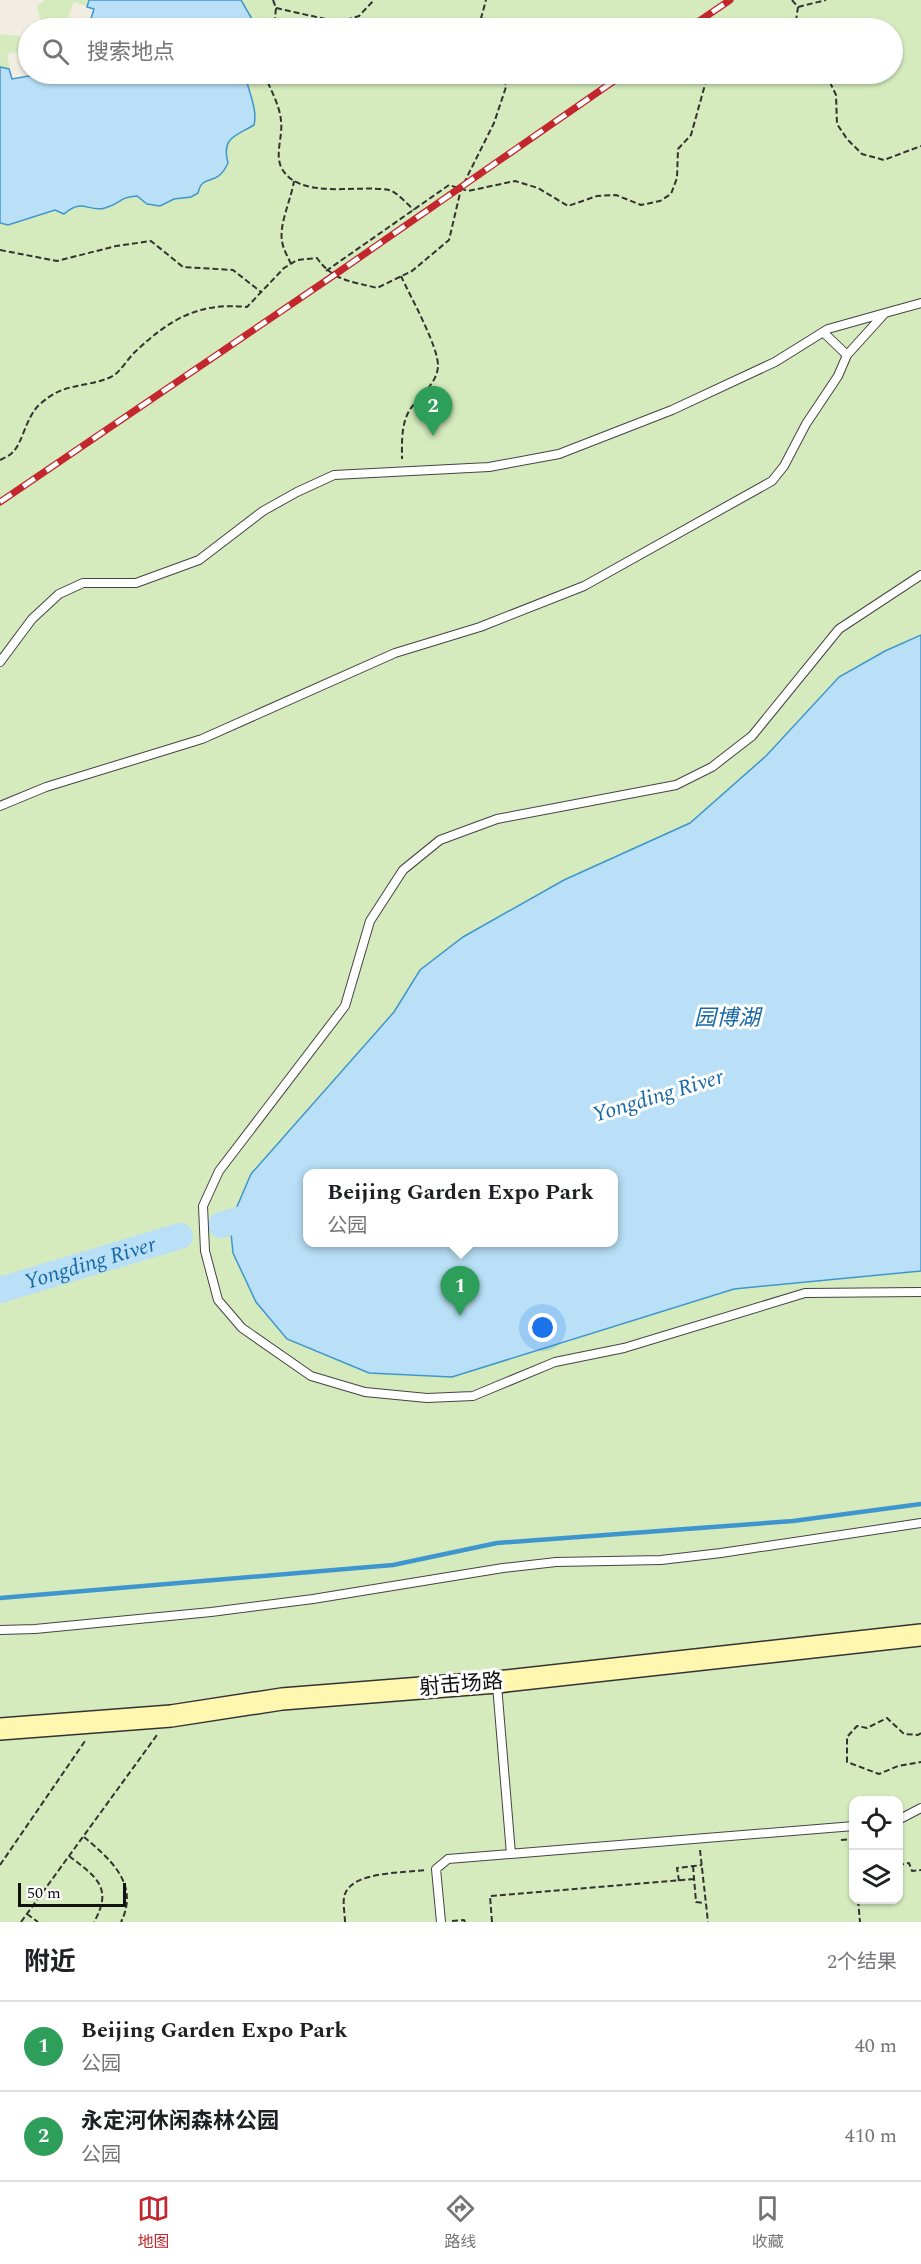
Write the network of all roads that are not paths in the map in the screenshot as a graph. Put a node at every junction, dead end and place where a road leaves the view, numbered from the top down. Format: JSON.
{"nodes":[{"id":1,"x":921,"y":303,"type":"edge"},
{"id":2,"x":885,"y":313,"type":"junction"},
{"id":3,"x":824,"y":332,"type":"junction"},
{"id":4,"x":847,"y":355,"type":"junction"},
{"id":5,"x":921,"y":575,"type":"edge"},
{"id":6,"x":0,"y":662,"type":"edge"},
{"id":7,"x":0,"y":806,"type":"edge"},
{"id":8,"x":921,"y":1292,"type":"edge"},
{"id":9,"x":921,"y":1523,"type":"edge"},
{"id":10,"x":0,"y":1630,"type":"edge"},
{"id":11,"x":921,"y":1635,"type":"edge"},
{"id":12,"x":497,"y":1682,"type":"junction"},
{"id":13,"x":0,"y":1730,"type":"edge"},
{"id":14,"x":921,"y":1808,"type":"edge"},
{"id":15,"x":903,"y":1817,"type":"edge"},
{"id":16,"x":849,"y":1826,"type":"edge"},
{"id":17,"x":511,"y":1854,"type":"junction"},
{"id":18,"x":442,"y":1922,"type":"edge"}],
"edges":[{"from":1,"to":2,"type":"lane"},
{"from":2,"to":3,"type":"lane"},
{"from":2,"to":4,"type":"lane"},
{"from":3,"to":4,"type":"lane"},
{"from":3,"to":6,"type":"lane"},
{"from":4,"to":7,"type":"lane"},
{"from":5,"to":8,"type":"lane"},
{"from":9,"to":10,"type":"lane"},
{"from":11,"to":12,"type":"street","name":"射击场路"},
{"from":12,"to":13,"type":"street","name":"射击场路"},
{"from":12,"to":17,"type":"lane"},
{"from":14,"to":15,"type":"lane"},
{"from":16,"to":17,"type":"lane"},
{"from":17,"to":18,"type":"lane"}]}
